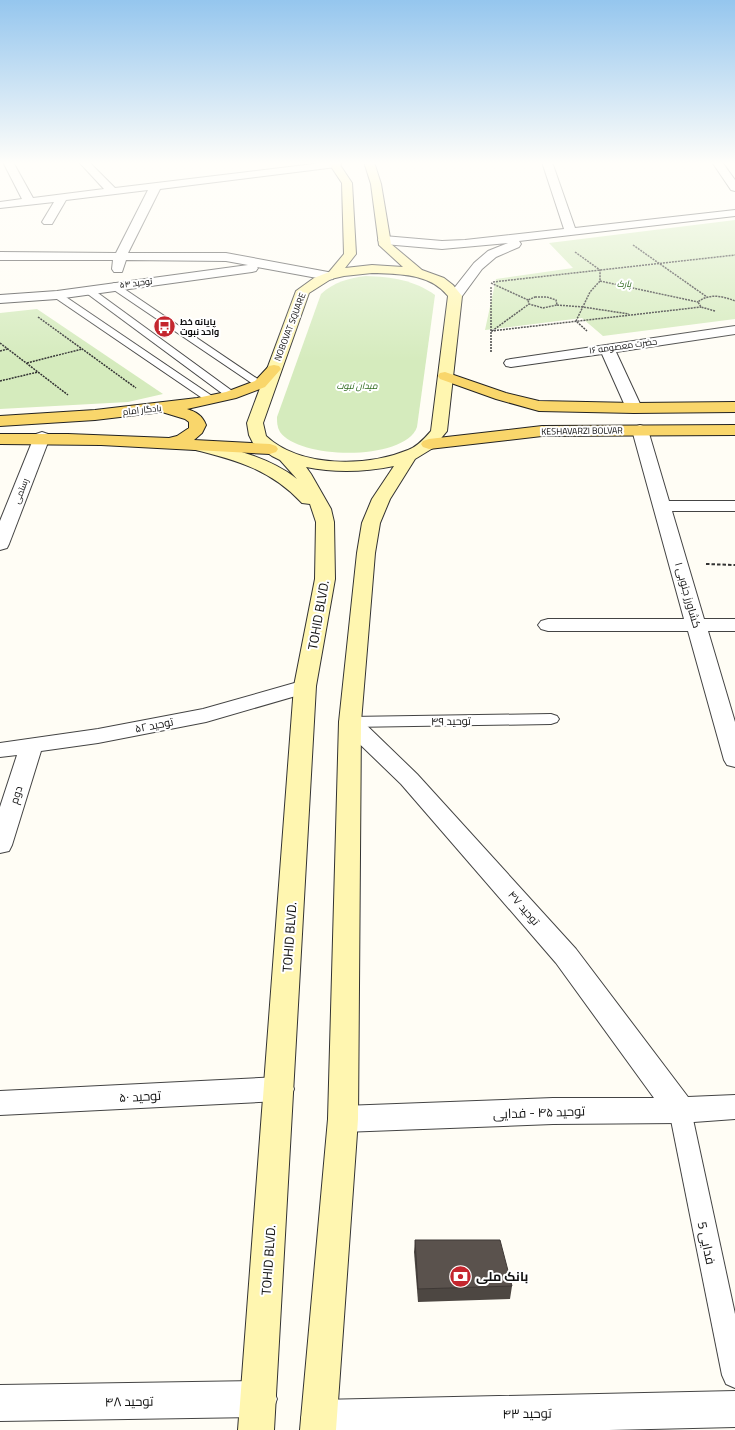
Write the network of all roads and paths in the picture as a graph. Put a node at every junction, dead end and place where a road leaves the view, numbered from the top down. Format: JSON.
{"nodes":[{"id":1,"x":134,"y":229,"type":"edge"},
{"id":2,"x":353,"y":229,"type":"edge"},
{"id":3,"x":382,"y":229,"type":"edge"},
{"id":4,"x":571,"y":229,"type":"edge"},
{"id":5,"x":601,"y":229,"type":"edge"},
{"id":6,"x":609,"y":229,"type":"edge"},
{"id":7,"x":572,"y":232,"type":"junction"},
{"id":8,"x":533,"y":236,"type":"junction"},
{"id":9,"x":384,"y":243,"type":"junction"},
{"id":10,"x":735,"y":255,"type":"edge"},
{"id":11,"x":0,"y":256,"type":"edge"},
{"id":12,"x":376,"y":256,"type":"dead end"},
{"id":13,"x":120,"y":257,"type":"junction"},
{"id":14,"x":660,"y":263,"type":"junction"},
{"id":15,"x":273,"y":266,"type":"junction"},
{"id":16,"x":600,"y":270,"type":"junction"},
{"id":17,"x":419,"y":274,"type":"junction"},
{"id":18,"x":331,"y":275,"type":"junction"},
{"id":19,"x":493,"y":276,"type":"dead end"},
{"id":20,"x":600,"y":281,"type":"junction"},
{"id":21,"x":491,"y":282,"type":"junction"},
{"id":22,"x":114,"y":286,"type":"junction"},
{"id":23,"x":88,"y":290,"type":"junction"},
{"id":24,"x":57,"y":295,"type":"junction"},
{"id":25,"x":455,"y":296,"type":"junction"},
{"id":26,"x":707,"y":297,"type":"junction"},
{"id":27,"x":0,"y":300,"type":"edge"},
{"id":28,"x":528,"y":300,"type":"junction"},
{"id":29,"x":735,"y":301,"type":"edge"},
{"id":30,"x":698,"y":302,"type":"junction"},
{"id":31,"x":529,"y":304,"type":"junction"},
{"id":32,"x":557,"y":305,"type":"junction"},
{"id":33,"x":583,"y":307,"type":"junction"},
{"id":34,"x":701,"y":307,"type":"junction"},
{"id":35,"x":718,"y":311,"type":"dead end"},
{"id":36,"x":33,"y":314,"type":"dead end"},
{"id":37,"x":636,"y":315,"type":"junction"},
{"id":38,"x":576,"y":321,"type":"junction"},
{"id":39,"x":735,"y":330,"type":"edge"},
{"id":40,"x":491,"y":331,"type":"junction"},
{"id":41,"x":0,"y":343,"type":"edge"},
{"id":42,"x":607,"y":348,"type":"junction"},
{"id":43,"x":8,"y":349,"type":"junction"},
{"id":44,"x":82,"y":349,"type":"junction"},
{"id":45,"x":0,"y":351,"type":"edge"},
{"id":46,"x":491,"y":353,"type":"dead end"},
{"id":47,"x":26,"y":363,"type":"junction"},
{"id":48,"x":510,"y":363,"type":"dead end"},
{"id":49,"x":274,"y":369,"type":"junction"},
{"id":50,"x":38,"y":372,"type":"junction"},
{"id":51,"x":445,"y":376,"type":"junction"},
{"id":52,"x":0,"y":381,"type":"edge"},
{"id":53,"x":260,"y":384,"type":"junction"},
{"id":54,"x":140,"y":390,"type":"dead end"},
{"id":55,"x":231,"y":395,"type":"junction"},
{"id":56,"x":212,"y":400,"type":"junction"},
{"id":57,"x":539,"y":406,"type":"junction"},
{"id":58,"x":735,"y":407,"type":"edge"},
{"id":59,"x":634,"y":408,"type":"junction"},
{"id":60,"x":157,"y":409,"type":"junction"},
{"id":61,"x":95,"y":415,"type":"junction"},
{"id":62,"x":0,"y":422,"type":"edge"},
{"id":63,"x":542,"y":430,"type":"junction"},
{"id":64,"x":640,"y":430,"type":"junction"},
{"id":65,"x":735,"y":430,"type":"edge"},
{"id":66,"x":42,"y":437,"type":"junction"},
{"id":67,"x":0,"y":439,"type":"edge"},
{"id":68,"x":165,"y":444,"type":"junction"},
{"id":69,"x":198,"y":446,"type":"junction"},
{"id":70,"x":420,"y":450,"type":"junction"},
{"id":71,"x":278,"y":453,"type":"junction"},
{"id":72,"x":662,"y":506,"type":"junction"},
{"id":73,"x":735,"y":506,"type":"edge"},
{"id":74,"x":326,"y":539,"type":"junction"},
{"id":75,"x":1,"y":540,"type":"edge"},
{"id":76,"x":548,"y":625,"type":"dead end"},
{"id":77,"x":696,"y":625,"type":"junction"},
{"id":78,"x":735,"y":626,"type":"edge"},
{"id":79,"x":305,"y":686,"type":"junction"},
{"id":80,"x":551,"y":719,"type":"dead end"},
{"id":81,"x":350,"y":722,"type":"junction"},
{"id":82,"x":31,"y":746,"type":"junction"},
{"id":83,"x":0,"y":750,"type":"edge"},
{"id":84,"x":735,"y":760,"type":"edge"},
{"id":85,"x":0,"y":845,"type":"edge"},
{"id":86,"x":279,"y":1089,"type":"junction"},
{"id":87,"x":0,"y":1103,"type":"edge"},
{"id":88,"x":735,"y":1107,"type":"edge"},
{"id":89,"x":680,"y":1110,"type":"junction"},
{"id":90,"x":343,"y":1119,"type":"junction"},
{"id":91,"x":735,"y":1375,"type":"edge"},
{"id":92,"x":0,"y":1403,"type":"edge"},
{"id":93,"x":735,"y":1409,"type":"edge"},
{"id":94,"x":258,"y":1414,"type":"edge"},
{"id":95,"x":319,"y":1424,"type":"edge"}],
"edges":[{"from":1,"to":13,"type":"street"},
{"from":2,"to":18,"type":"main road"},
{"from":3,"to":9,"type":"main road"},
{"from":4,"to":7,"type":"street"},
{"from":5,"to":7,"type":"street"},
{"from":6,"to":14,"type":"path"},
{"from":7,"to":8,"type":"street"},
{"from":8,"to":9,"type":"street"},
{"from":8,"to":16,"type":"path"},
{"from":8,"to":25,"type":"street"},
{"from":9,"to":12,"type":"main road"},
{"from":9,"to":17,"type":"main road"},
{"from":10,"to":14,"type":"path"},
{"from":11,"to":13,"type":"street"},
{"from":13,"to":15,"type":"street"},
{"from":13,"to":22,"type":"street"},
{"from":14,"to":16,"type":"path"},
{"from":14,"to":26,"type":"path"},
{"from":15,"to":18,"type":"street"},
{"from":15,"to":22,"type":"street","name":"توحید ۵۴"},
{"from":16,"to":20,"type":"path"},
{"from":16,"to":21,"type":"path"},
{"from":17,"to":18,"type":"main road","name":"NOBOVAT SQUARE"},
{"from":17,"to":25,"type":"main road","name":"NOBOVAT SQUARE"},
{"from":18,"to":49,"type":"main road","name":"NOBOVAT SQUARE"},
{"from":19,"to":21,"type":"path"},
{"from":20,"to":30,"type":"path"},
{"from":20,"to":33,"type":"path"},
{"from":21,"to":28,"type":"path"},
{"from":21,"to":40,"type":"path"},
{"from":22,"to":23,"type":"street","name":"توحید ۵۴"},
{"from":22,"to":53,"type":"lane"},
{"from":23,"to":24,"type":"street","name":"توحید ۵۴"},
{"from":23,"to":55,"type":"lane"},
{"from":24,"to":27,"type":"street","name":"توحید ۵۴"},
{"from":24,"to":56,"type":"lane"},
{"from":25,"to":51,"type":"main road"},
{"from":26,"to":29,"type":"path"},
{"from":26,"to":30,"type":"path"},
{"from":28,"to":31,"type":"path"},
{"from":28,"to":32,"type":"path"},
{"from":30,"to":34,"type":"path"},
{"from":31,"to":32,"type":"path"},
{"from":31,"to":40,"type":"path"},
{"from":32,"to":33,"type":"path"},
{"from":33,"to":37,"type":"path"},
{"from":33,"to":38,"type":"path"},
{"from":34,"to":35,"type":"path"},
{"from":34,"to":37,"type":"path"},
{"from":36,"to":44,"type":"path"},
{"from":37,"to":38,"type":"path"},
{"from":38,"to":40,"type":"path"},
{"from":38,"to":42,"type":"path"},
{"from":39,"to":42,"type":"street","name":"حضرت معصومه ۱۶"},
{"from":40,"to":46,"type":"path"},
{"from":41,"to":43,"type":"path"},
{"from":42,"to":48,"type":"street","name":"حضرت معصومه ۱۶"},
{"from":42,"to":59,"type":"street"},
{"from":43,"to":45,"type":"path"},
{"from":43,"to":47,"type":"path"},
{"from":44,"to":47,"type":"path"},
{"from":44,"to":54,"type":"path"},
{"from":47,"to":50,"type":"path"},
{"from":49,"to":53,"type":"main road","name":"یادگار امام"},
{"from":49,"to":71,"type":"main road","name":"NOBOVAT SQUARE"},
{"from":50,"to":52,"type":"path"},
{"from":50,"to":61,"type":"path"},
{"from":51,"to":57,"type":"main road"},
{"from":51,"to":70,"type":"main road"},
{"from":53,"to":55,"type":"main road","name":"یادگار امام"},
{"from":55,"to":56,"type":"main road","name":"یادگار امام"},
{"from":56,"to":60,"type":"main road","name":"یادگار امام"},
{"from":57,"to":59,"type":"main road"},
{"from":57,"to":63,"type":"main road"},
{"from":58,"to":59,"type":"main road"},
{"from":60,"to":61,"type":"main road","name":"یادگار امام"},
{"from":60,"to":68,"type":"main road"},
{"from":61,"to":62,"type":"main road","name":"یادگار امام"},
{"from":63,"to":64,"type":"main road","name":"KESHAVARZI BOLVAR"},
{"from":63,"to":70,"type":"main road","name":"KESHAVARZI BOLVAR"},
{"from":64,"to":65,"type":"main road","name":"KESHAVARZI BOLVAR"},
{"from":64,"to":72,"type":"street","name":"کشاورز جنوبی ۱"},
{"from":66,"to":67,"type":"main road"},
{"from":66,"to":68,"type":"main road"},
{"from":66,"to":75,"type":"street","name":"رستمی"},
{"from":68,"to":69,"type":"main road"},
{"from":69,"to":71,"type":"main road"},
{"from":69,"to":74,"type":"main road"},
{"from":70,"to":71,"type":"main road"},
{"from":70,"to":81,"type":"main road"},
{"from":71,"to":74,"type":"main road","name":"TOHID BLVD."},
{"from":72,"to":73,"type":"street"},
{"from":72,"to":77,"type":"street","name":"کشاورز جنوبی ۱"},
{"from":74,"to":79,"type":"main road","name":"TOHID BLVD."},
{"from":76,"to":77,"type":"street"},
{"from":77,"to":78,"type":"street"},
{"from":77,"to":84,"type":"street","name":"کشاورز جنوبی ۱"},
{"from":79,"to":82,"type":"street","name":"توحید ۵۲"},
{"from":79,"to":86,"type":"main road","name":"TOHID BLVD."},
{"from":80,"to":81,"type":"lane","name":"توحید ۴۹"},
{"from":81,"to":89,"type":"street","name":"توحید ۴۷"},
{"from":81,"to":90,"type":"main road"},
{"from":82,"to":83,"type":"street","name":"توحید ۵۲"},
{"from":82,"to":85,"type":"street","name":"دوم"},
{"from":86,"to":87,"type":"street","name":"توحید ۵۰"},
{"from":86,"to":94,"type":"main road","name":"TOHID BLVD."},
{"from":88,"to":89,"type":"street","name":"توحید ۴۵ - فدایی"},
{"from":89,"to":90,"type":"street","name":"توحید ۴۵ - فدایی"},
{"from":89,"to":91,"type":"lane","name":"فدایی 5"},
{"from":90,"to":95,"type":"main road"},
{"from":92,"to":94,"type":"street","name":"توحید ۴۸"},
{"from":93,"to":95,"type":"street","name":"توحید ۴۳"}]}
